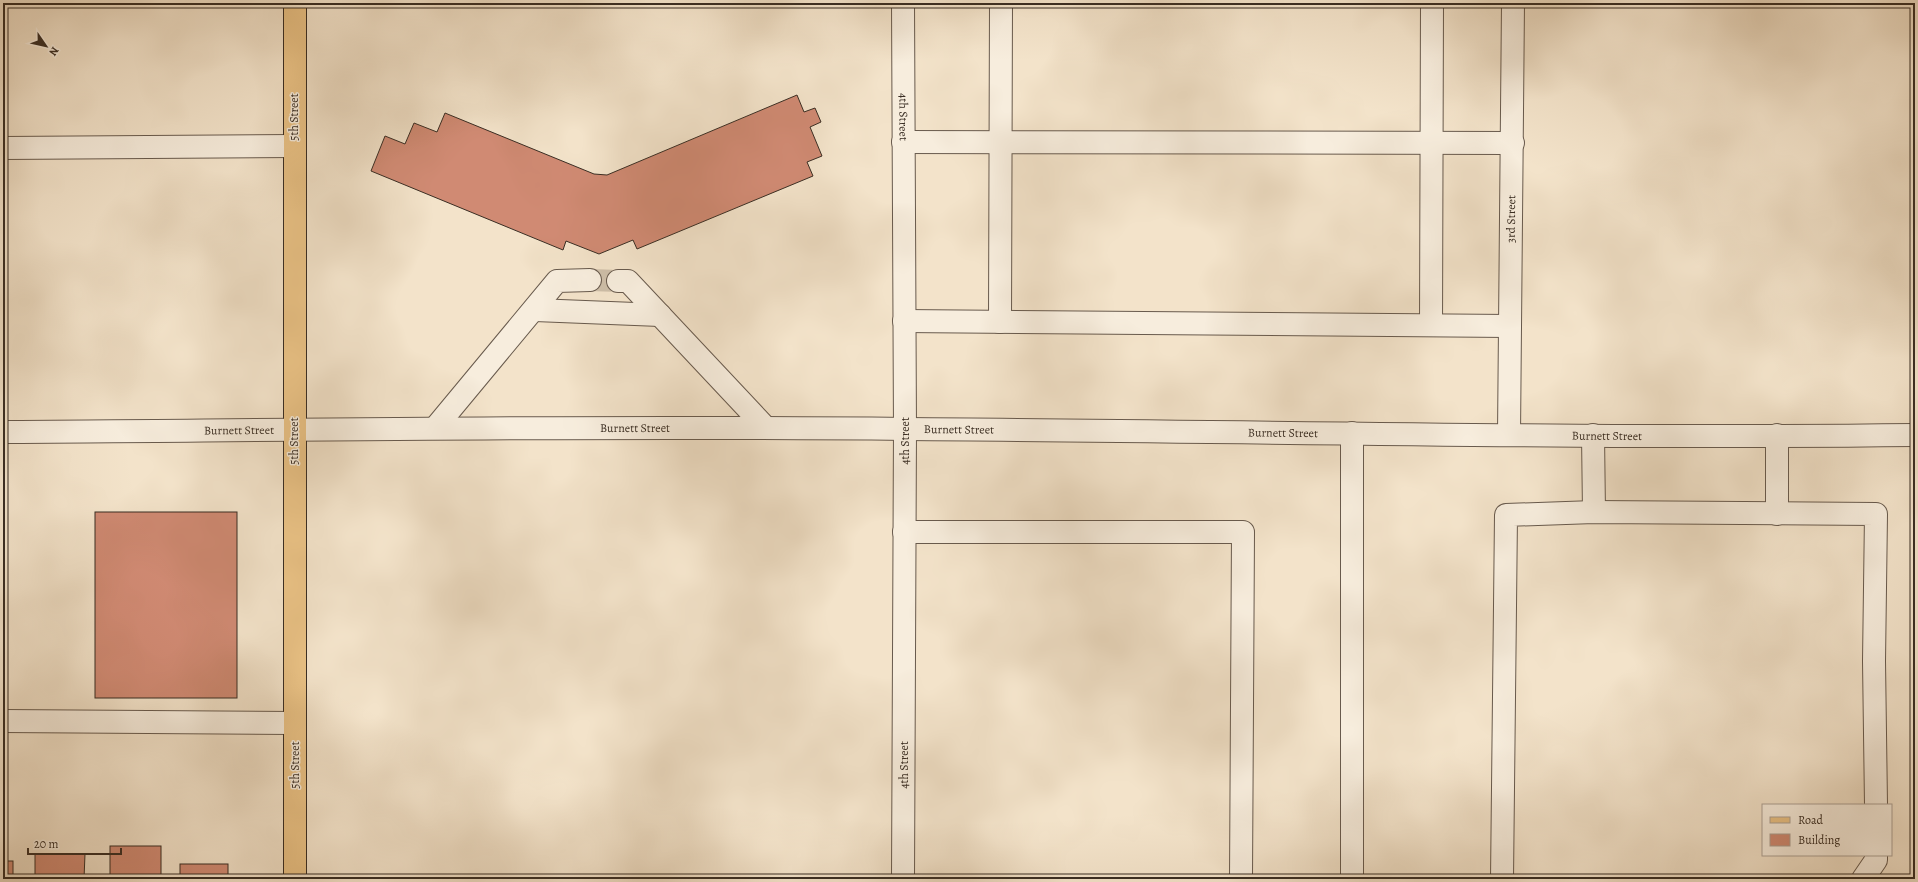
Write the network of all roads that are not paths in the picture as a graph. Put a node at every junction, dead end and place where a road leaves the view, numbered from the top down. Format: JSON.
{"nodes":[{"id":1,"x":295,"y":3,"type":"edge"},
{"id":2,"x":903,"y":3,"type":"edge"},
{"id":3,"x":1001,"y":3,"type":"edge"},
{"id":4,"x":1432,"y":3,"type":"edge"},
{"id":5,"x":1513,"y":3,"type":"edge"},
{"id":6,"x":903,"y":142,"type":"junction"},
{"id":7,"x":1001,"y":142,"type":"junction"},
{"id":8,"x":1431,"y":142,"type":"junction"},
{"id":9,"x":1513,"y":142,"type":"junction"},
{"id":10,"x":294,"y":146,"type":"junction"},
{"id":11,"x":3,"y":148,"type":"edge"},
{"id":12,"x":590,"y":280,"type":"tunnel mouth"},
{"id":13,"x":618,"y":281,"type":"tunnel mouth"},
{"id":14,"x":535,"y":310,"type":"junction"},
{"id":15,"x":660,"y":315,"type":"junction"},
{"id":16,"x":904,"y":322,"type":"junction"},
{"id":17,"x":1000,"y":322,"type":"junction"},
{"id":18,"x":1431,"y":326,"type":"junction"},
{"id":19,"x":1510,"y":326,"type":"junction"},
{"id":20,"x":435,"y":428,"type":"junction"},
{"id":21,"x":766,"y":428,"type":"junction"},
{"id":22,"x":905,"y":429,"type":"junction"},
{"id":23,"x":294,"y":430,"type":"junction"},
{"id":24,"x":3,"y":432,"type":"edge"},
{"id":25,"x":1352,"y":433,"type":"junction"},
{"id":26,"x":1509,"y":434,"type":"junction"},
{"id":27,"x":1593,"y":434,"type":"junction"},
{"id":28,"x":1778,"y":435,"type":"junction"},
{"id":29,"x":1915,"y":435,"type":"edge"},
{"id":30,"x":1594,"y":512,"type":"junction"},
{"id":31,"x":1777,"y":514,"type":"junction"},
{"id":32,"x":904,"y":532,"type":"junction"},
{"id":33,"x":3,"y":721,"type":"edge"},
{"id":34,"x":294,"y":723,"type":"junction"},
{"id":35,"x":1876,"y":804,"type":"edge"},
{"id":36,"x":1876,"y":856,"type":"edge"},
{"id":37,"x":295,"y":879,"type":"edge"},
{"id":38,"x":903,"y":879,"type":"edge"},
{"id":39,"x":1241,"y":879,"type":"edge"},
{"id":40,"x":1352,"y":879,"type":"edge"},
{"id":41,"x":1502,"y":879,"type":"edge"},
{"id":42,"x":1863,"y":879,"type":"edge"}],
"edges":[{"from":1,"to":10,"type":"main road","name":"5th Street"},
{"from":2,"to":6,"type":"street","name":"4th Street"},
{"from":3,"to":7,"type":"street"},
{"from":4,"to":8,"type":"street"},
{"from":5,"to":9,"type":"street","name":"3rd Street"},
{"from":6,"to":7,"type":"street"},
{"from":6,"to":16,"type":"street","name":"4th Street"},
{"from":7,"to":8,"type":"street"},
{"from":7,"to":17,"type":"street"},
{"from":8,"to":9,"type":"street"},
{"from":8,"to":18,"type":"street"},
{"from":9,"to":19,"type":"street","name":"3rd Street"},
{"from":10,"to":11,"type":"street"},
{"from":10,"to":23,"type":"main road","name":"5th Street"},
{"from":12,"to":14,"type":"street"},
{"from":13,"to":15,"type":"street"},
{"from":14,"to":15,"type":"street"},
{"from":14,"to":20,"type":"street"},
{"from":15,"to":21,"type":"street"},
{"from":16,"to":17,"type":"street"},
{"from":16,"to":22,"type":"street","name":"4th Street"},
{"from":17,"to":18,"type":"street"},
{"from":18,"to":19,"type":"street"},
{"from":19,"to":26,"type":"street","name":"3rd Street"},
{"from":20,"to":21,"type":"street","name":"Burnett Street"},
{"from":20,"to":23,"type":"street","name":"Burnett Street"},
{"from":21,"to":22,"type":"street","name":"Burnett Street"},
{"from":22,"to":25,"type":"street","name":"Burnett Street"},
{"from":22,"to":32,"type":"street","name":"4th Street"},
{"from":23,"to":24,"type":"street","name":"Burnett Street"},
{"from":23,"to":34,"type":"main road","name":"5th Street"},
{"from":25,"to":26,"type":"street","name":"Burnett Street"},
{"from":25,"to":40,"type":"street"},
{"from":26,"to":27,"type":"street","name":"Burnett Street"},
{"from":27,"to":28,"type":"street","name":"Burnett Street"},
{"from":27,"to":30,"type":"street"},
{"from":28,"to":29,"type":"street","name":"Burnett Street"},
{"from":28,"to":31,"type":"street"},
{"from":30,"to":31,"type":"street"},
{"from":30,"to":41,"type":"street"},
{"from":31,"to":35,"type":"street"},
{"from":32,"to":38,"type":"street","name":"4th Street"},
{"from":32,"to":39,"type":"street"},
{"from":33,"to":34,"type":"street"},
{"from":34,"to":37,"type":"main road","name":"5th Street"},
{"from":36,"to":42,"type":"street"}]}
